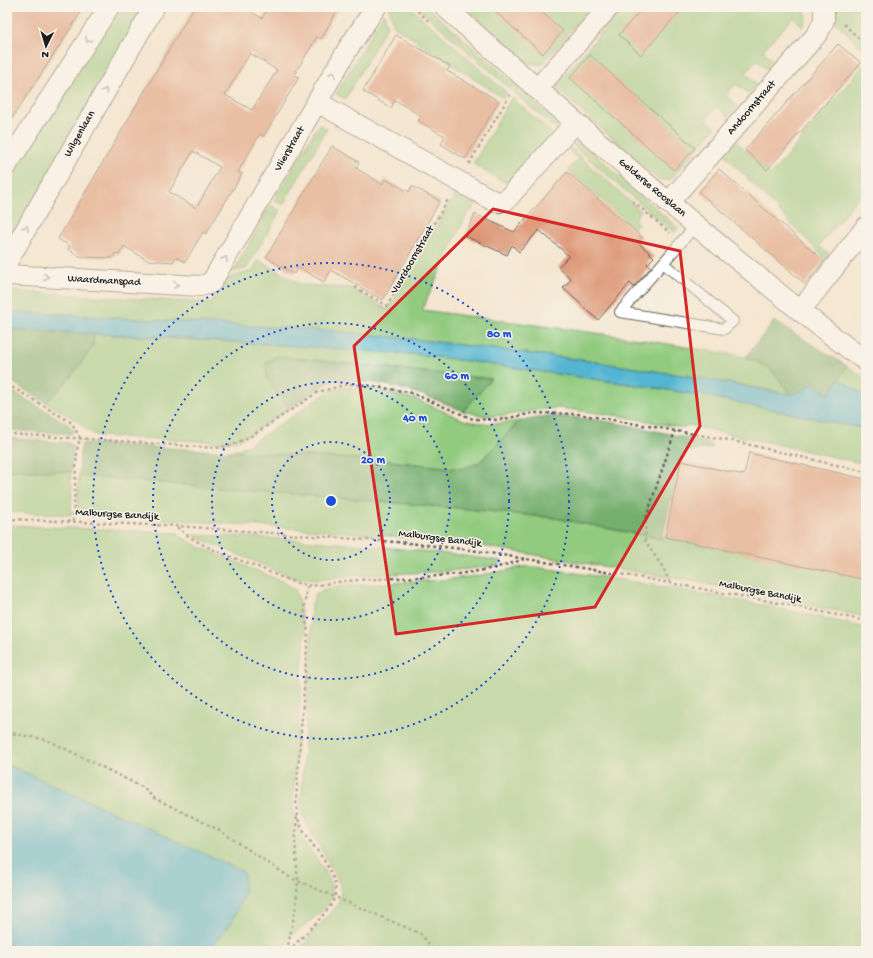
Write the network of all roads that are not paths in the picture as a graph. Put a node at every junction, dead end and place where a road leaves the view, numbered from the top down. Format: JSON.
{"nodes":[{"id":1,"x":109,"y":7,"type":"edge"},
{"id":2,"x":154,"y":7,"type":"edge"},
{"id":3,"x":376,"y":7,"type":"edge"},
{"id":4,"x":445,"y":7,"type":"edge"},
{"id":5,"x":609,"y":7,"type":"edge"},
{"id":6,"x":824,"y":7,"type":"edge"},
{"id":7,"x":537,"y":89,"type":"junction"},
{"id":8,"x":317,"y":102,"type":"junction"},
{"id":9,"x":575,"y":122,"type":"junction"},
{"id":10,"x":7,"y":165,"type":"edge"},
{"id":11,"x":668,"y":203,"type":"junction"},
{"id":12,"x":696,"y":225,"type":"junction"},
{"id":13,"x":866,"y":227,"type":"edge"},
{"id":14,"x":7,"y":262,"type":"edge"},
{"id":15,"x":664,"y":263,"type":"junction"},
{"id":16,"x":7,"y":274,"type":"edge"},
{"id":17,"x":200,"y":286,"type":"joint"},
{"id":18,"x":800,"y":310,"type":"junction"},
{"id":19,"x":866,"y":360,"type":"edge"}],
"edges":[{"from":1,"to":10,"type":"street","one_way":true},
{"from":14,"to":2,"type":"street","name":"Wilgenlaan","one_way":true},
{"from":8,"to":3,"type":"street","name":"Vlierstraat","one_way":true},
{"from":4,"to":7,"type":"street","name":"Gelderse Rooslaan"},
{"from":5,"to":7,"type":"street"},
{"from":6,"to":11,"type":"street","name":"Andoornstraat"},
{"from":7,"to":9,"type":"street","name":"Gelderse Rooslaan"},
{"from":8,"to":9,"type":"street"},
{"from":17,"to":8,"type":"street","name":"Vlierstraat","one_way":true},
{"from":9,"to":11,"type":"street","name":"Gelderse Rooslaan"},
{"from":11,"to":12,"type":"street","name":"Gelderse Rooslaan"},
{"from":12,"to":15,"type":"lane"},
{"from":12,"to":18,"type":"street","name":"Gelderse Rooslaan"},
{"from":13,"to":18,"type":"street"},
{"from":15,"to":15,"type":"lane"},
{"from":16,"to":17,"type":"street","name":"Waardmanspad","one_way":true},
{"from":18,"to":19,"type":"street","name":"Gelderse Rooslaan"}]}
